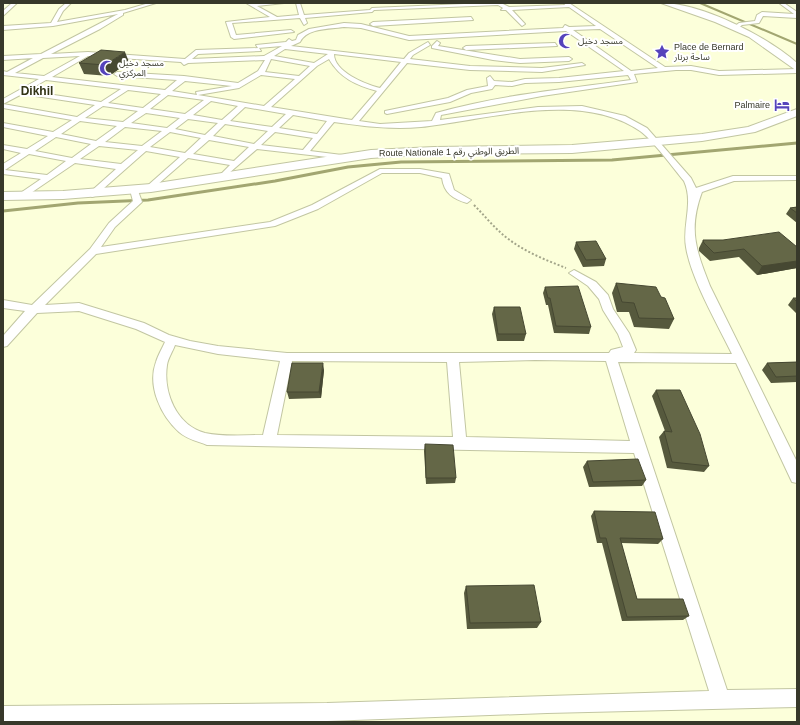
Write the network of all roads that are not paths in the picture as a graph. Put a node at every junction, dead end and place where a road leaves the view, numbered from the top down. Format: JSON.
{"nodes":[{"id":1,"x":15,"y":3,"type":"edge"},
{"id":2,"x":69,"y":3,"type":"edge"},
{"id":3,"x":154,"y":3,"type":"edge"},
{"id":4,"x":282,"y":3,"type":"edge"},
{"id":5,"x":298,"y":3,"type":"edge"},
{"id":6,"x":385,"y":3,"type":"edge"},
{"id":7,"x":665,"y":3,"type":"edge"},
{"id":8,"x":782,"y":3,"type":"edge"},
{"id":9,"x":148,"y":4,"type":"edge"},
{"id":10,"x":250,"y":4,"type":"edge"},
{"id":11,"x":434,"y":4,"type":"edge"},
{"id":12,"x":403,"y":5,"type":"edge"},
{"id":13,"x":568,"y":5,"type":"edge"},
{"id":14,"x":371,"y":7,"type":"edge"},
{"id":15,"x":6,"y":9,"type":"edge"},
{"id":16,"x":306,"y":9,"type":"dead end"},
{"id":17,"x":388,"y":9,"type":"junction"},
{"id":18,"x":507,"y":9,"type":"junction"},
{"id":19,"x":292,"y":10,"type":"dead end"},
{"id":20,"x":299,"y":10,"type":"junction"},
{"id":21,"x":125,"y":11,"type":"junction"},
{"id":22,"x":264,"y":11,"type":"junction"},
{"id":23,"x":278,"y":11,"type":"dead end"},
{"id":24,"x":463,"y":11,"type":"junction"},
{"id":25,"x":440,"y":12,"type":"junction"},
{"id":26,"x":3,"y":14,"type":"edge"},
{"id":27,"x":330,"y":14,"type":"junction"},
{"id":28,"x":797,"y":15,"type":"edge"},
{"id":29,"x":275,"y":18,"type":"junction"},
{"id":30,"x":302,"y":19,"type":"junction"},
{"id":31,"x":446,"y":20,"type":"junction"},
{"id":32,"x":577,"y":20,"type":"dead end"},
{"id":33,"x":590,"y":20,"type":"junction"},
{"id":34,"x":571,"y":21,"type":"dead end"},
{"id":35,"x":413,"y":22,"type":"junction"},
{"id":36,"x":397,"y":23,"type":"junction"},
{"id":37,"x":529,"y":23,"type":"dead end"},
{"id":38,"x":53,"y":24,"type":"junction"},
{"id":39,"x":288,"y":24,"type":"junction"},
{"id":40,"x":515,"y":24,"type":"dead end"},
{"id":41,"x":522,"y":24,"type":"junction"},
{"id":42,"x":337,"y":25,"type":"junction"},
{"id":43,"x":362,"y":25,"type":"junction"},
{"id":44,"x":503,"y":26,"type":"dead end"},
{"id":45,"x":600,"y":26,"type":"junction"},
{"id":46,"x":738,"y":27,"type":"junction"},
{"id":47,"x":3,"y":28,"type":"edge"},
{"id":48,"x":250,"y":28,"type":"junction"},
{"id":49,"x":566,"y":29,"type":"junction"},
{"id":50,"x":309,"y":31,"type":"junction"},
{"id":51,"x":609,"y":32,"type":"junction"},
{"id":52,"x":493,"y":33,"type":"junction"},
{"id":53,"x":405,"y":34,"type":"junction"},
{"id":54,"x":460,"y":35,"type":"junction"},
{"id":55,"x":576,"y":35,"type":"junction"},
{"id":56,"x":562,"y":36,"type":"dead end"},
{"id":57,"x":424,"y":37,"type":"junction"},
{"id":58,"x":547,"y":37,"type":"dead end"},
{"id":59,"x":494,"y":40,"type":"dead end"},
{"id":60,"x":298,"y":41,"type":"junction"},
{"id":61,"x":305,"y":42,"type":"dead end"},
{"id":62,"x":451,"y":42,"type":"dead end"},
{"id":63,"x":465,"y":42,"type":"dead end"},
{"id":64,"x":437,"y":43,"type":"junction"},
{"id":65,"x":325,"y":44,"type":"dead end"},
{"id":66,"x":428,"y":44,"type":"junction"},
{"id":67,"x":286,"y":45,"type":"junction"},
{"id":68,"x":258,"y":48,"type":"junction"},
{"id":69,"x":443,"y":49,"type":"junction"},
{"id":70,"x":559,"y":49,"type":"junction"},
{"id":71,"x":405,"y":53,"type":"junction"},
{"id":72,"x":88,"y":54,"type":"junction"},
{"id":73,"x":330,"y":54,"type":"junction"},
{"id":74,"x":424,"y":56,"type":"dead end"},
{"id":75,"x":40,"y":57,"type":"junction"},
{"id":76,"x":139,"y":57,"type":"junction"},
{"id":77,"x":438,"y":57,"type":"dead end"},
{"id":78,"x":3,"y":58,"type":"edge"},
{"id":79,"x":270,"y":58,"type":"junction"},
{"id":80,"x":569,"y":59,"type":"junction"},
{"id":81,"x":186,"y":61,"type":"junction"},
{"id":82,"x":406,"y":62,"type":"junction"},
{"id":83,"x":492,"y":64,"type":"junction"},
{"id":84,"x":315,"y":65,"type":"junction"},
{"id":85,"x":582,"y":65,"type":"junction"},
{"id":86,"x":181,"y":67,"type":"dead end"},
{"id":87,"x":797,"y":68,"type":"edge"},
{"id":88,"x":663,"y":69,"type":"junction"},
{"id":89,"x":176,"y":72,"type":"dead end"},
{"id":90,"x":797,"y":72,"type":"edge"},
{"id":91,"x":259,"y":73,"type":"junction"},
{"id":92,"x":630,"y":73,"type":"junction"},
{"id":93,"x":5,"y":74,"type":"edge"},
{"id":94,"x":117,"y":74,"type":"junction"},
{"id":95,"x":597,"y":76,"type":"junction"},
{"id":96,"x":171,"y":77,"type":"junction"},
{"id":97,"x":184,"y":78,"type":"junction"},
{"id":98,"x":299,"y":78,"type":"junction"},
{"id":99,"x":46,"y":79,"type":"junction"},
{"id":100,"x":492,"y":83,"type":"junction"},
{"id":101,"x":89,"y":84,"type":"junction"},
{"id":102,"x":512,"y":84,"type":"junction"},
{"id":103,"x":610,"y":85,"type":"junction"},
{"id":104,"x":101,"y":86,"type":"junction"},
{"id":105,"x":238,"y":87,"type":"junction"},
{"id":106,"x":125,"y":89,"type":"junction"},
{"id":107,"x":380,"y":90,"type":"junction"},
{"id":108,"x":21,"y":92,"type":"junction"},
{"id":109,"x":169,"y":93,"type":"junction"},
{"id":110,"x":542,"y":94,"type":"junction"},
{"id":111,"x":187,"y":95,"type":"junction"},
{"id":112,"x":63,"y":98,"type":"junction"},
{"id":113,"x":374,"y":98,"type":"junction"},
{"id":114,"x":558,"y":98,"type":"dead end"},
{"id":115,"x":210,"y":99,"type":"junction"},
{"id":116,"x":565,"y":101,"type":"dead end"},
{"id":117,"x":3,"y":102,"type":"edge"},
{"id":118,"x":226,"y":102,"type":"junction"},
{"id":119,"x":103,"y":104,"type":"junction"},
{"id":120,"x":244,"y":104,"type":"junction"},
{"id":121,"x":3,"y":106,"type":"edge"},
{"id":122,"x":266,"y":108,"type":"junction"},
{"id":123,"x":582,"y":108,"type":"junction"},
{"id":124,"x":145,"y":110,"type":"junction"},
{"id":125,"x":39,"y":112,"type":"junction"},
{"id":126,"x":387,"y":112,"type":"junction"},
{"id":127,"x":797,"y":112,"type":"edge"},
{"id":128,"x":291,"y":113,"type":"junction"},
{"id":129,"x":188,"y":116,"type":"junction"},
{"id":130,"x":77,"y":119,"type":"junction"},
{"id":131,"x":332,"y":120,"type":"junction"},
{"id":132,"x":225,"y":121,"type":"junction"},
{"id":133,"x":354,"y":123,"type":"junction"},
{"id":134,"x":435,"y":123,"type":"junction"},
{"id":135,"x":3,"y":125,"type":"edge"},
{"id":136,"x":121,"y":126,"type":"junction"},
{"id":137,"x":397,"y":126,"type":"junction"},
{"id":138,"x":14,"y":127,"type":"junction"},
{"id":139,"x":169,"y":130,"type":"junction"},
{"id":140,"x":272,"y":130,"type":"junction"},
{"id":141,"x":3,"y":133,"type":"edge"},
{"id":142,"x":54,"y":135,"type":"junction"},
{"id":143,"x":318,"y":136,"type":"junction"},
{"id":144,"x":207,"y":137,"type":"junction"},
{"id":145,"x":97,"y":143,"type":"junction"},
{"id":146,"x":656,"y":144,"type":"junction"},
{"id":147,"x":254,"y":146,"type":"junction"},
{"id":148,"x":3,"y":147,"type":"edge"},
{"id":149,"x":144,"y":148,"type":"junction"},
{"id":150,"x":28,"y":152,"type":"junction"},
{"id":151,"x":304,"y":153,"type":"junction"},
{"id":152,"x":187,"y":155,"type":"junction"},
{"id":153,"x":342,"y":158,"type":"junction"},
{"id":154,"x":72,"y":160,"type":"junction"},
{"id":155,"x":235,"y":164,"type":"junction"},
{"id":156,"x":122,"y":167,"type":"junction"},
{"id":157,"x":3,"y":168,"type":"edge"},
{"id":158,"x":3,"y":172,"type":"edge"},
{"id":159,"x":48,"y":176,"type":"junction"},
{"id":160,"x":221,"y":178,"type":"junction"},
{"id":161,"x":797,"y":178,"type":"edge"},
{"id":162,"x":149,"y":188,"type":"junction"},
{"id":163,"x":134,"y":190,"type":"junction"},
{"id":164,"x":92,"y":194,"type":"junction"},
{"id":165,"x":3,"y":196,"type":"edge"},
{"id":166,"x":22,"y":196,"type":"junction"},
{"id":167,"x":467,"y":200,"type":"road end"},
{"id":168,"x":693,"y":204,"type":"junction"},
{"id":169,"x":93,"y":251,"type":"junction"},
{"id":170,"x":574,"y":272,"type":"road end"},
{"id":171,"x":3,"y":304,"type":"edge"},
{"id":172,"x":34,"y":309,"type":"junction"},
{"id":173,"x":172,"y":340,"type":"junction"},
{"id":174,"x":3,"y":342,"type":"edge"},
{"id":175,"x":287,"y":357,"type":"junction"},
{"id":176,"x":453,"y":358,"type":"junction"},
{"id":177,"x":604,"y":358,"type":"junction"},
{"id":178,"x":740,"y":359,"type":"junction"},
{"id":179,"x":269,"y":441,"type":"junction"},
{"id":180,"x":460,"y":443,"type":"junction"},
{"id":181,"x":638,"y":447,"type":"junction"},
{"id":182,"x":797,"y":477,"type":"edge"},
{"id":183,"x":797,"y":698,"type":"edge"},
{"id":184,"x":721,"y":700,"type":"junction"},
{"id":185,"x":3,"y":716,"type":"edge"}],
"edges":[{"from":1,"to":15,"type":"street"},
{"from":2,"to":38,"type":"street"},
{"from":3,"to":9,"type":"street"},
{"from":4,"to":10,"type":"street"},
{"from":5,"to":20,"type":"street"},
{"from":6,"to":17,"type":"street"},
{"from":7,"to":46,"type":"highway"},
{"from":8,"to":28,"type":"street"},
{"from":9,"to":21,"type":"street"},
{"from":10,"to":22,"type":"street"},
{"from":11,"to":12,"type":"street"},
{"from":11,"to":18,"type":"street"},
{"from":11,"to":25,"type":"street"},
{"from":12,"to":17,"type":"street"},
{"from":12,"to":35,"type":"street"},
{"from":13,"to":18,"type":"street"},
{"from":13,"to":33,"type":"street"},
{"from":14,"to":17,"type":"street"},
{"from":14,"to":27,"type":"street"},
{"from":14,"to":43,"type":"street"},
{"from":15,"to":26,"type":"street"},
{"from":16,"to":20,"type":"street"},
{"from":17,"to":36,"type":"street"},
{"from":18,"to":24,"type":"street"},
{"from":18,"to":41,"type":"street"},
{"from":19,"to":20,"type":"street"},
{"from":20,"to":30,"type":"street"},
{"from":21,"to":38,"type":"street"},
{"from":21,"to":75,"type":"street"},
{"from":22,"to":23,"type":"street"},
{"from":22,"to":29,"type":"street"},
{"from":24,"to":25,"type":"street"},
{"from":24,"to":31,"type":"street"},
{"from":25,"to":31,"type":"street"},
{"from":27,"to":30,"type":"street"},
{"from":27,"to":42,"type":"street"},
{"from":28,"to":46,"type":"street"},
{"from":29,"to":30,"type":"street"},
{"from":29,"to":39,"type":"street"},
{"from":29,"to":48,"type":"street"},
{"from":30,"to":39,"type":"street"},
{"from":30,"to":50,"type":"street"},
{"from":31,"to":35,"type":"street"},
{"from":31,"to":54,"type":"street"},
{"from":32,"to":33,"type":"street"},
{"from":33,"to":45,"type":"street"},
{"from":34,"to":49,"type":"street"},
{"from":35,"to":36,"type":"street"},
{"from":35,"to":57,"type":"street"},
{"from":36,"to":43,"type":"street"},
{"from":36,"to":53,"type":"street"},
{"from":37,"to":41,"type":"street"},
{"from":38,"to":47,"type":"street"},
{"from":39,"to":48,"type":"street"},
{"from":40,"to":41,"type":"street"},
{"from":42,"to":43,"type":"street"},
{"from":42,"to":50,"type":"street"},
{"from":43,"to":53,"type":"street"},
{"from":44,"to":52,"type":"street"},
{"from":45,"to":49,"type":"street"},
{"from":45,"to":51,"type":"street"},
{"from":46,"to":87,"type":"highway"},
{"from":48,"to":48,"type":"street"},
{"from":48,"to":67,"type":"street"},
{"from":48,"to":68,"type":"street"},
{"from":49,"to":52,"type":"street"},
{"from":49,"to":55,"type":"street"},
{"from":50,"to":60,"type":"street"},
{"from":51,"to":55,"type":"street"},
{"from":51,"to":88,"type":"street"},
{"from":52,"to":54,"type":"street"},
{"from":53,"to":57,"type":"street"},
{"from":53,"to":66,"type":"street"},
{"from":54,"to":57,"type":"street"},
{"from":55,"to":56,"type":"street"},
{"from":55,"to":92,"type":"street"},
{"from":58,"to":70,"type":"street"},
{"from":59,"to":63,"type":"street"},
{"from":60,"to":61,"type":"street"},
{"from":60,"to":67,"type":"street"},
{"from":62,"to":64,"type":"street"},
{"from":64,"to":66,"type":"street"},
{"from":64,"to":69,"type":"street"},
{"from":65,"to":71,"type":"street"},
{"from":66,"to":71,"type":"street"},
{"from":67,"to":68,"type":"street"},
{"from":67,"to":73,"type":"street"},
{"from":67,"to":79,"type":"street"},
{"from":68,"to":79,"type":"street"},
{"from":68,"to":81,"type":"street"},
{"from":69,"to":70,"type":"street"},
{"from":69,"to":83,"type":"street"},
{"from":70,"to":80,"type":"street"},
{"from":71,"to":74,"type":"street"},
{"from":71,"to":82,"type":"street"},
{"from":72,"to":75,"type":"street"},
{"from":72,"to":76,"type":"street"},
{"from":72,"to":99,"type":"street"},
{"from":73,"to":82,"type":"street"},
{"from":73,"to":84,"type":"street"},
{"from":73,"to":107,"type":"street"},
{"from":75,"to":78,"type":"street"},
{"from":75,"to":93,"type":"street"},
{"from":76,"to":81,"type":"street"},
{"from":76,"to":94,"type":"street"},
{"from":77,"to":83,"type":"street"},
{"from":79,"to":81,"type":"street"},
{"from":79,"to":84,"type":"street"},
{"from":79,"to":91,"type":"street"},
{"from":80,"to":83,"type":"street"},
{"from":80,"to":85,"type":"street"},
{"from":81,"to":86,"type":"street"},
{"from":82,"to":83,"type":"street"},
{"from":82,"to":107,"type":"street"},
{"from":83,"to":85,"type":"street"},
{"from":83,"to":100,"type":"street"},
{"from":84,"to":98,"type":"street"},
{"from":85,"to":95,"type":"street"},
{"from":88,"to":90,"type":"street"},
{"from":88,"to":92,"type":"street"},
{"from":89,"to":96,"type":"street"},
{"from":91,"to":98,"type":"street"},
{"from":91,"to":105,"type":"street"},
{"from":92,"to":95,"type":"street"},
{"from":92,"to":103,"type":"street"},
{"from":93,"to":99,"type":"street"},
{"from":94,"to":96,"type":"street"},
{"from":94,"to":104,"type":"street"},
{"from":95,"to":102,"type":"street"},
{"from":95,"to":103,"type":"street"},
{"from":96,"to":97,"type":"street"},
{"from":97,"to":105,"type":"street"},
{"from":97,"to":109,"type":"street"},
{"from":98,"to":122,"type":"street"},
{"from":99,"to":101,"type":"street"},
{"from":99,"to":108,"type":"street"},
{"from":100,"to":102,"type":"street"},
{"from":100,"to":126,"type":"street"},
{"from":101,"to":104,"type":"street"},
{"from":101,"to":112,"type":"street"},
{"from":102,"to":110,"type":"street"},
{"from":103,"to":110,"type":"street"},
{"from":104,"to":106,"type":"street"},
{"from":105,"to":111,"type":"street"},
{"from":105,"to":118,"type":"street"},
{"from":106,"to":109,"type":"street"},
{"from":106,"to":119,"type":"street"},
{"from":107,"to":113,"type":"street"},
{"from":108,"to":112,"type":"street"},
{"from":108,"to":117,"type":"street"},
{"from":109,"to":111,"type":"street"},
{"from":109,"to":124,"type":"street"},
{"from":110,"to":114,"type":"street"},
{"from":110,"to":134,"type":"street"},
{"from":111,"to":115,"type":"street"},
{"from":112,"to":119,"type":"street"},
{"from":112,"to":125,"type":"street"},
{"from":113,"to":126,"type":"street"},
{"from":113,"to":133,"type":"street"},
{"from":115,"to":118,"type":"street"},
{"from":115,"to":129,"type":"street"},
{"from":116,"to":123,"type":"street"},
{"from":118,"to":120,"type":"street"},
{"from":119,"to":124,"type":"street"},
{"from":119,"to":130,"type":"street"},
{"from":120,"to":122,"type":"street"},
{"from":120,"to":132,"type":"street"},
{"from":121,"to":125,"type":"street"},
{"from":122,"to":128,"type":"street"},
{"from":123,"to":134,"type":"street"},
{"from":123,"to":146,"type":"street"},
{"from":124,"to":129,"type":"street"},
{"from":124,"to":136,"type":"street"},
{"from":125,"to":130,"type":"street"},
{"from":125,"to":138,"type":"street"},
{"from":126,"to":137,"type":"street"},
{"from":127,"to":146,"type":"highway","name":"Route Nationale الطريق الوطني رقم 1"},
{"from":128,"to":131,"type":"street"},
{"from":128,"to":140,"type":"street"},
{"from":129,"to":132,"type":"street"},
{"from":129,"to":139,"type":"street"},
{"from":130,"to":136,"type":"street"},
{"from":130,"to":142,"type":"street"},
{"from":131,"to":133,"type":"street"},
{"from":131,"to":143,"type":"street"},
{"from":132,"to":140,"type":"street"},
{"from":132,"to":144,"type":"street"},
{"from":133,"to":137,"type":"street"},
{"from":134,"to":137,"type":"street"},
{"from":135,"to":138,"type":"street"},
{"from":136,"to":139,"type":"street"},
{"from":136,"to":145,"type":"street"},
{"from":138,"to":141,"type":"street"},
{"from":138,"to":142,"type":"street"},
{"from":139,"to":144,"type":"street"},
{"from":139,"to":149,"type":"street"},
{"from":140,"to":143,"type":"street"},
{"from":140,"to":147,"type":"street"},
{"from":142,"to":145,"type":"street"},
{"from":142,"to":150,"type":"street"},
{"from":143,"to":151,"type":"street"},
{"from":144,"to":147,"type":"street"},
{"from":144,"to":152,"type":"street"},
{"from":145,"to":149,"type":"street"},
{"from":145,"to":154,"type":"street"},
{"from":146,"to":153,"type":"highway","name":"Route Nationale الطريق الوطني رقم 1"},
{"from":146,"to":168,"type":"street"},
{"from":147,"to":151,"type":"street"},
{"from":147,"to":155,"type":"street"},
{"from":148,"to":150,"type":"street"},
{"from":149,"to":152,"type":"street"},
{"from":149,"to":156,"type":"street"},
{"from":150,"to":154,"type":"street"},
{"from":150,"to":157,"type":"street"},
{"from":151,"to":153,"type":"street"},
{"from":152,"to":155,"type":"street"},
{"from":152,"to":162,"type":"street"},
{"from":153,"to":160,"type":"highway","name":"Route Nationale الطريق الوطني رقم 1"},
{"from":154,"to":156,"type":"street"},
{"from":154,"to":159,"type":"street"},
{"from":155,"to":160,"type":"street"},
{"from":156,"to":164,"type":"street"},
{"from":158,"to":159,"type":"street"},
{"from":159,"to":166,"type":"street"},
{"from":160,"to":162,"type":"highway","name":"Route Nationale الطريق الوطني رقم 1"},
{"from":161,"to":168,"type":"street"},
{"from":162,"to":163,"type":"highway","name":"Route Nationale الطريق الوطني رقم 1"},
{"from":163,"to":164,"type":"highway","name":"Route Nationale الطريق الوطني رقم 1"},
{"from":163,"to":169,"type":"street"},
{"from":164,"to":166,"type":"highway","name":"Route Nationale الطريق الوطني رقم 1"},
{"from":165,"to":166,"type":"highway","name":"Route Nationale الطريق الوطني رقم 1"},
{"from":167,"to":169,"type":"street"},
{"from":168,"to":178,"type":"street"},
{"from":169,"to":172,"type":"street"},
{"from":170,"to":177,"type":"street"},
{"from":171,"to":172,"type":"street"},
{"from":172,"to":173,"type":"street"},
{"from":172,"to":174,"type":"street"},
{"from":173,"to":175,"type":"street"},
{"from":173,"to":179,"type":"street"},
{"from":175,"to":176,"type":"street"},
{"from":175,"to":179,"type":"street"},
{"from":176,"to":177,"type":"street"},
{"from":176,"to":180,"type":"street"},
{"from":177,"to":178,"type":"street"},
{"from":177,"to":181,"type":"street"},
{"from":178,"to":182,"type":"street"},
{"from":179,"to":180,"type":"street"},
{"from":180,"to":181,"type":"street"},
{"from":181,"to":184,"type":"street"},
{"from":183,"to":184,"type":"street"},
{"from":184,"to":185,"type":"street"}]}
